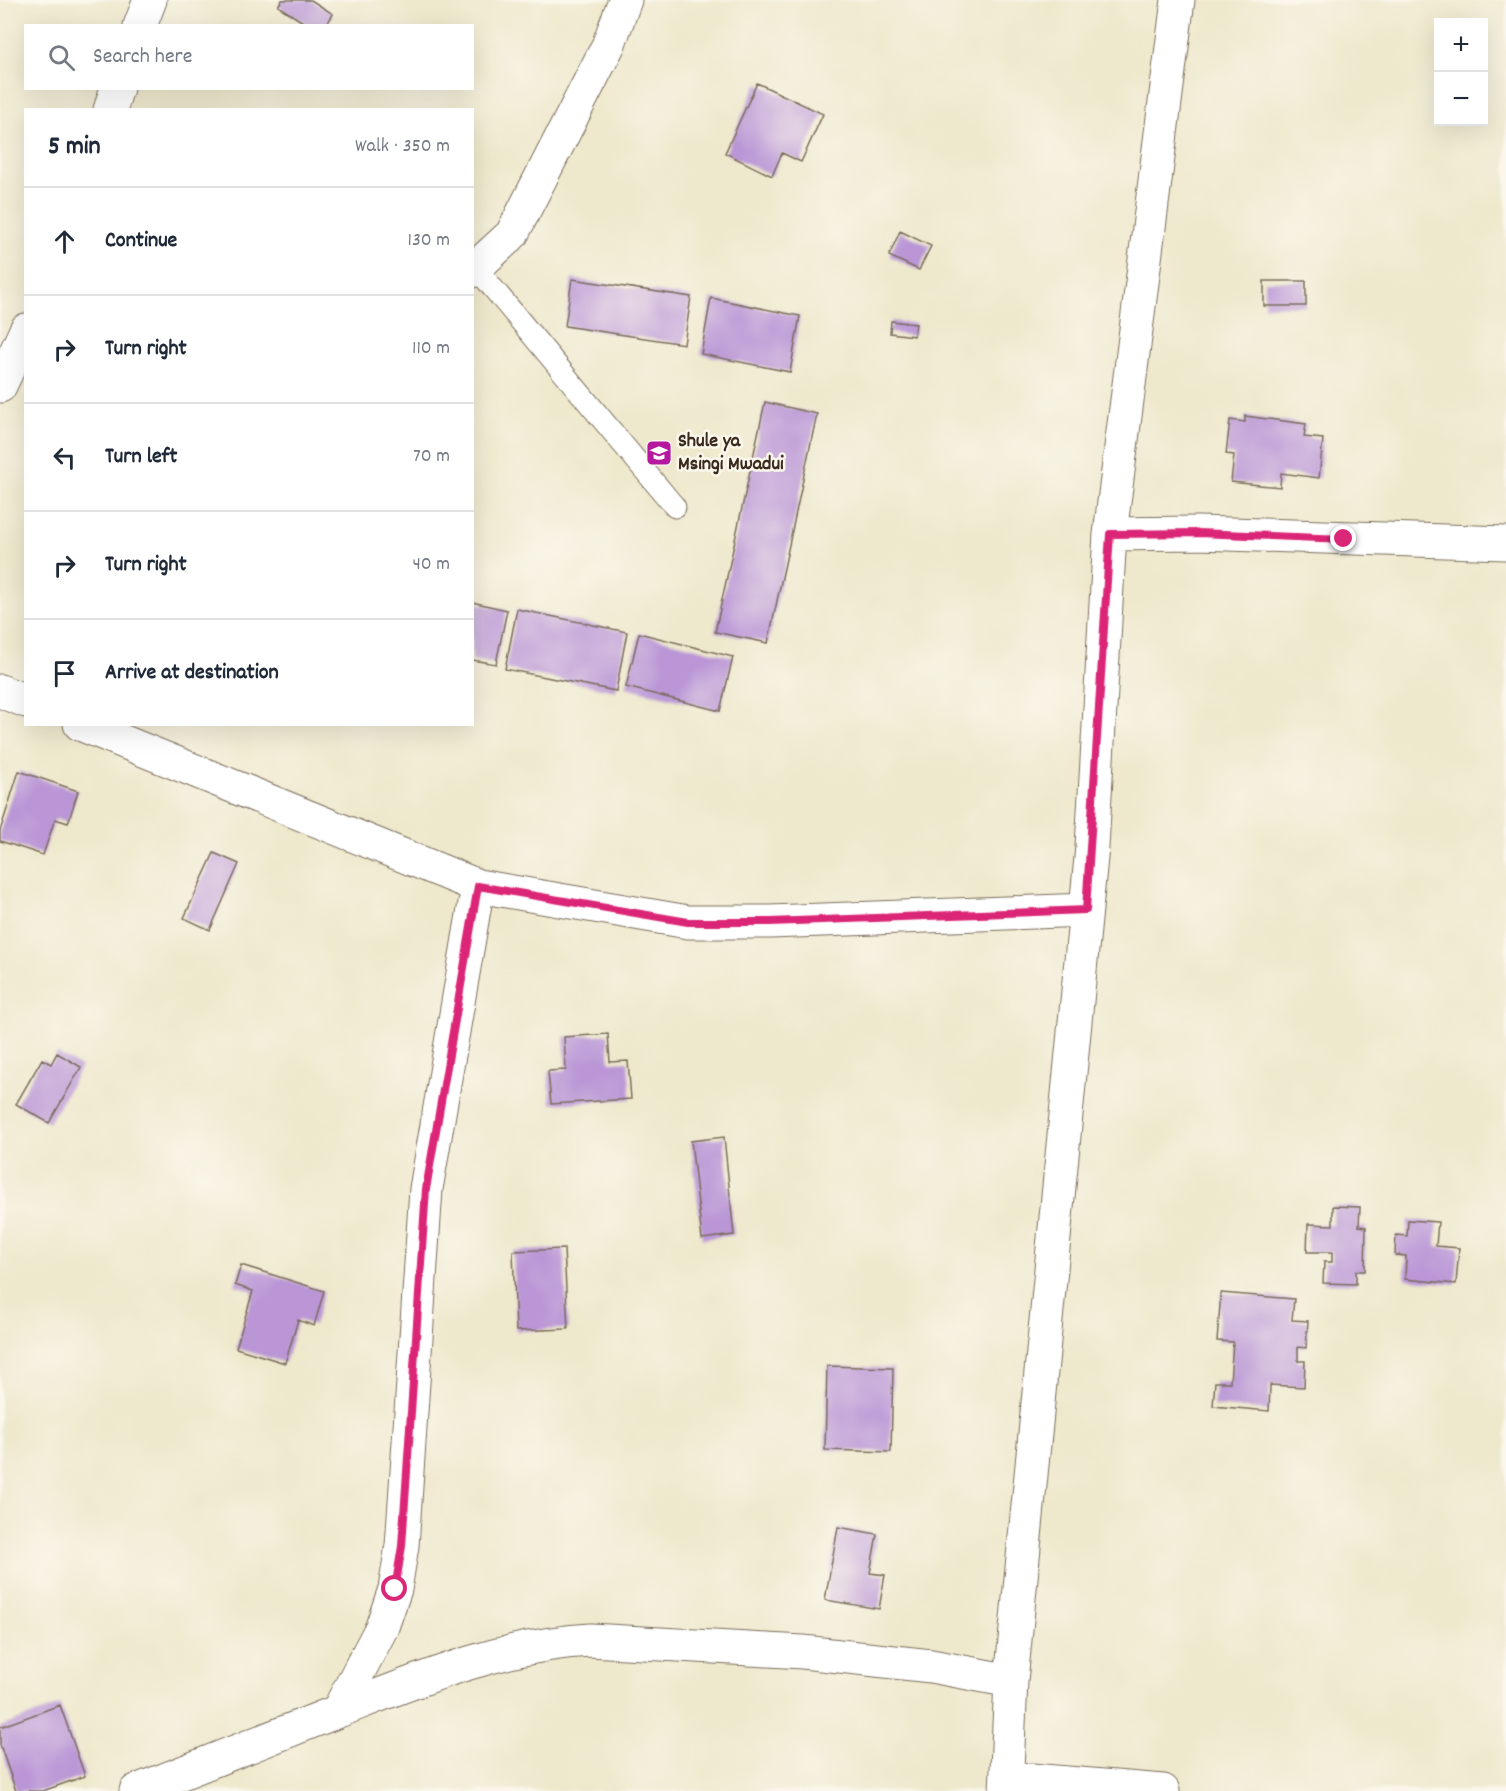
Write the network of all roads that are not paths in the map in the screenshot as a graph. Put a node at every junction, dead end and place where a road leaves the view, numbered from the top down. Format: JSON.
{"nodes":[{"id":1,"x":150,"y":0,"type":"edge"},
{"id":2,"x":625,"y":0,"type":"edge"},
{"id":3,"x":1178,"y":0,"type":"edge"},
{"id":4,"x":141,"y":24,"type":"edge"},
{"id":5,"x":116,"y":90,"type":"edge"},
{"id":6,"x":111,"y":108,"type":"edge"},
{"id":7,"x":475,"y":270,"type":"edge"},
{"id":8,"x":24,"y":334,"type":"edge"},
{"id":9,"x":0,"y":386,"type":"edge"},
{"id":10,"x":675,"y":507,"type":"dead end"},
{"id":11,"x":1110,"y":534,"type":"junction"},
{"id":12,"x":1506,"y":543,"type":"edge"},
{"id":13,"x":0,"y":691,"type":"edge"},
{"id":14,"x":24,"y":701,"type":"edge"},
{"id":15,"x":85,"y":726,"type":"edge"},
{"id":16,"x":478,"y":886,"type":"junction"},
{"id":17,"x":1086,"y":910,"type":"junction"},
{"id":18,"x":1011,"y":1681,"type":"junction"},
{"id":19,"x":338,"y":1711,"type":"junction"},
{"id":20,"x":1007,"y":1784,"type":"edge"},
{"id":21,"x":136,"y":1791,"type":"edge"},
{"id":22,"x":1162,"y":1791,"type":"edge"}],
"edges":[{"from":1,"to":4,"type":"street"},
{"from":2,"to":7,"type":"street"},
{"from":3,"to":11,"type":"street"},
{"from":5,"to":6,"type":"street"},
{"from":7,"to":10,"type":"lane"},
{"from":8,"to":9,"type":"street"},
{"from":11,"to":12,"type":"street"},
{"from":11,"to":17,"type":"street"},
{"from":13,"to":14,"type":"street"},
{"from":15,"to":16,"type":"street"},
{"from":16,"to":17,"type":"street"},
{"from":16,"to":19,"type":"street"},
{"from":17,"to":18,"type":"street"},
{"from":18,"to":19,"type":"street"},
{"from":18,"to":20,"type":"street"},
{"from":19,"to":21,"type":"street"},
{"from":20,"to":22,"type":"street"}]}
